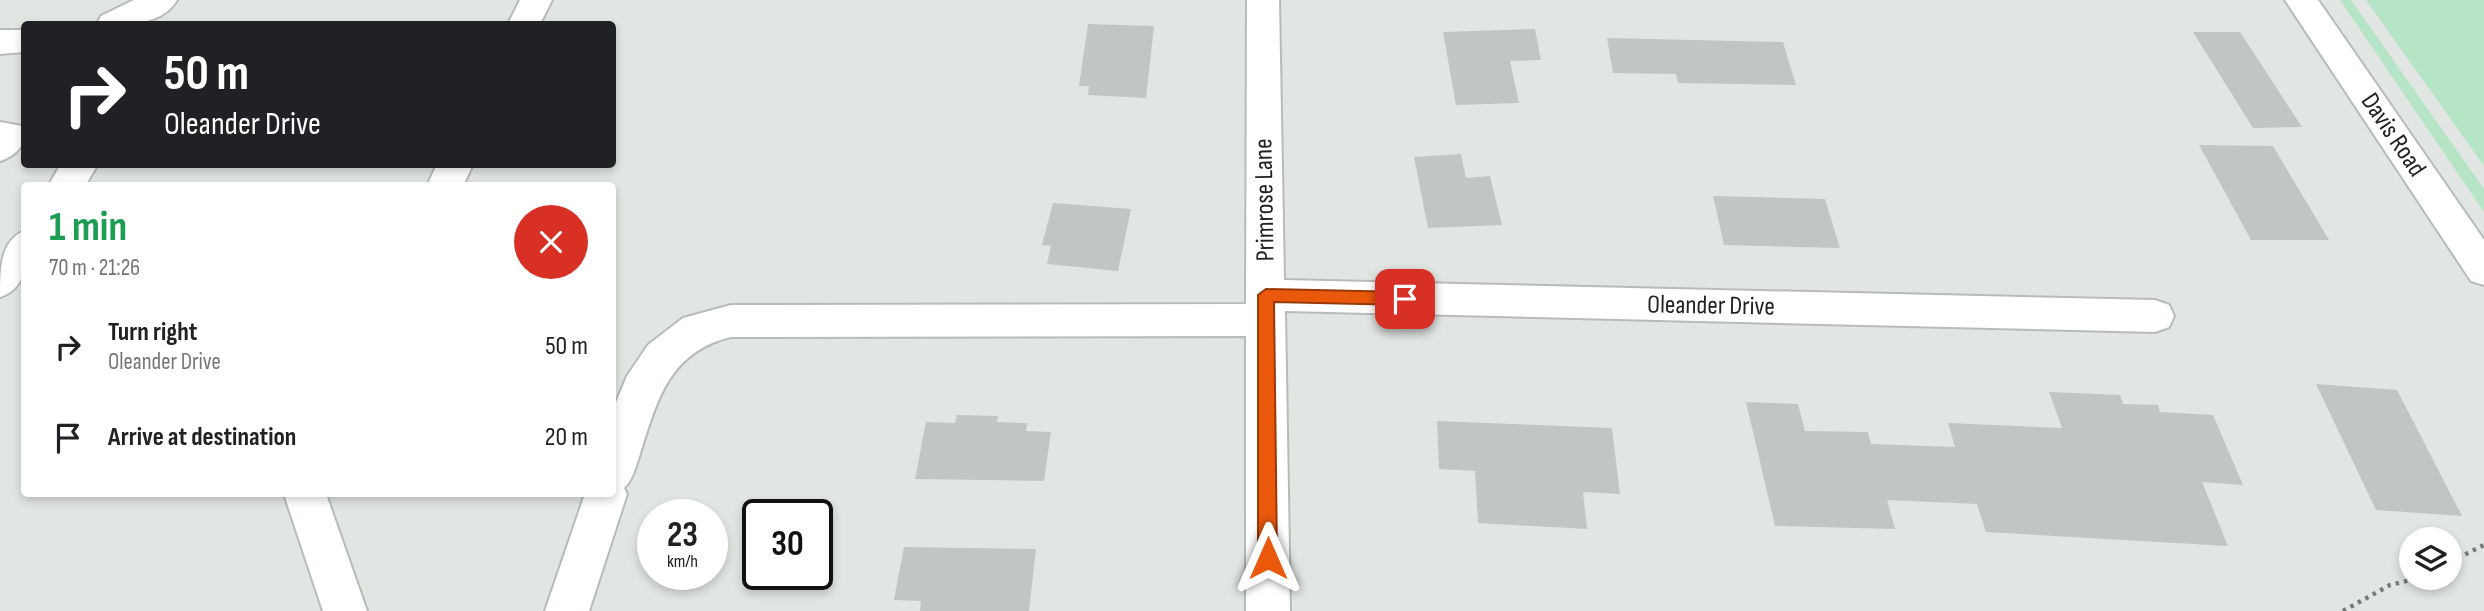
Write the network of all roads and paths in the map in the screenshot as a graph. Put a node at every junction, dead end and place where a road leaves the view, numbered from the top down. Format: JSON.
{"nodes":[{"id":1,"x":161,"y":0,"type":"edge"},
{"id":2,"x":536,"y":0,"type":"edge"},
{"id":3,"x":1263,"y":0,"type":"edge"},
{"id":4,"x":2301,"y":0,"type":"edge"},
{"id":5,"x":119,"y":21,"type":"edge"},
{"id":6,"x":526,"y":21,"type":"edge"},
{"id":7,"x":21,"y":41,"type":"edge"},
{"id":8,"x":0,"y":42,"type":"edge"},
{"id":9,"x":0,"y":135,"type":"edge"},
{"id":10,"x":0,"y":148,"type":"edge"},
{"id":11,"x":21,"y":250,"type":"edge"},
{"id":12,"x":2484,"y":270,"type":"edge"},
{"id":13,"x":0,"y":282,"type":"edge"},
{"id":14,"x":1266,"y":308,"type":"junction"},
{"id":15,"x":2155,"y":316,"type":"dead end"},
{"id":16,"x":616,"y":462,"type":"edge"},
{"id":17,"x":306,"y":497,"type":"edge"},
{"id":18,"x":605,"y":497,"type":"edge"},
{"id":19,"x":2484,"y":545,"type":"edge"},
{"id":20,"x":2462,"y":556,"type":"edge"},
{"id":21,"x":2399,"y":584,"type":"edge"},
{"id":22,"x":345,"y":611,"type":"edge"},
{"id":23,"x":567,"y":611,"type":"edge"},
{"id":24,"x":1268,"y":611,"type":"edge"},
{"id":25,"x":2343,"y":611,"type":"edge"}],
"edges":[{"from":1,"to":5,"type":"street"},
{"from":2,"to":6,"type":"street"},
{"from":3,"to":14,"type":"street","name":"Primrose Lane"},
{"from":4,"to":12,"type":"street","name":"Davis Road"},
{"from":7,"to":8,"type":"street"},
{"from":9,"to":10,"type":"street"},
{"from":11,"to":13,"type":"street"},
{"from":14,"to":15,"type":"street","name":"Oleander Drive"},
{"from":14,"to":16,"type":"street","name":"Oleander Drive"},
{"from":14,"to":24,"type":"street","name":"Primrose Lane"},
{"from":17,"to":22,"type":"street"},
{"from":18,"to":23,"type":"street"},
{"from":19,"to":20,"type":"path"},
{"from":21,"to":25,"type":"path"}]}
